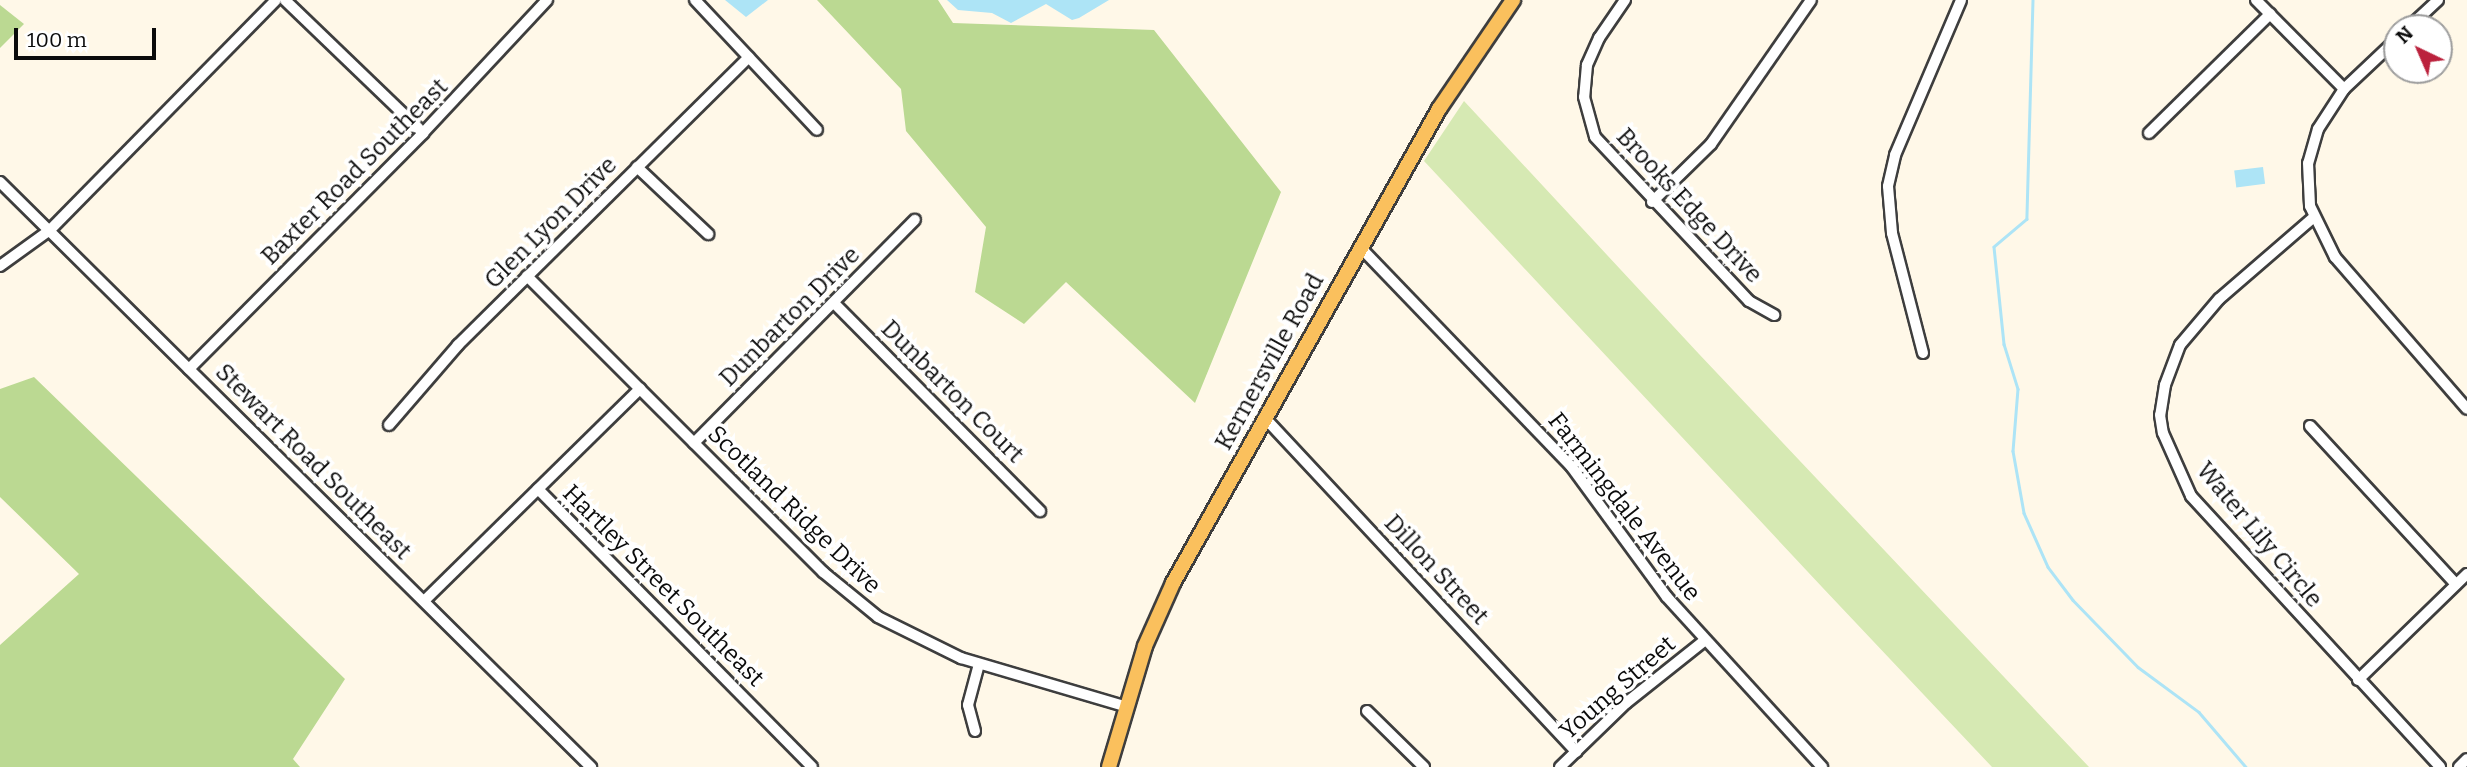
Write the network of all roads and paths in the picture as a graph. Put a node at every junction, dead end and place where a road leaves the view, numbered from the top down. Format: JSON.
{"nodes":[{"id":1,"x":276,"y":0,"type":"edge"},
{"id":2,"x":285,"y":0,"type":"edge"},
{"id":3,"x":547,"y":0,"type":"edge"},
{"id":4,"x":695,"y":0,"type":"edge"},
{"id":5,"x":1513,"y":0,"type":"edge"},
{"id":6,"x":1625,"y":0,"type":"edge"},
{"id":7,"x":1811,"y":0,"type":"edge"},
{"id":8,"x":1961,"y":0,"type":"edge"},
{"id":9,"x":2256,"y":0,"type":"edge"},
{"id":10,"x":2438,"y":0,"type":"edge"},
{"id":11,"x":2270,"y":14,"type":"junction"},
{"id":12,"x":2423,"y":14,"type":"edge"},
{"id":13,"x":2383,"y":52,"type":"edge"},
{"id":14,"x":748,"y":57,"type":"junction"},
{"id":15,"x":2344,"y":89,"type":"junction"},
{"id":16,"x":817,"y":130,"type":"dead end"},
{"id":17,"x":424,"y":133,"type":"junction"},
{"id":18,"x":2149,"y":133,"type":"dead end"},
{"id":19,"x":637,"y":167,"type":"junction"},
{"id":20,"x":0,"y":182,"type":"edge"},
{"id":21,"x":1652,"y":202,"type":"junction"},
{"id":22,"x":2314,"y":217,"type":"junction"},
{"id":23,"x":915,"y":220,"type":"dead end"},
{"id":24,"x":50,"y":230,"type":"junction"},
{"id":25,"x":708,"y":234,"type":"dead end"},
{"id":26,"x":1360,"y":247,"type":"junction"},
{"id":27,"x":0,"y":266,"type":"edge"},
{"id":28,"x":527,"y":276,"type":"junction"},
{"id":29,"x":834,"y":303,"type":"junction"},
{"id":30,"x":1774,"y":315,"type":"dead end"},
{"id":31,"x":1923,"y":353,"type":"dead end"},
{"id":32,"x":189,"y":369,"type":"junction"},
{"id":33,"x":640,"y":389,"type":"junction"},
{"id":34,"x":2467,"y":409,"type":"edge"},
{"id":35,"x":1264,"y":417,"type":"junction"},
{"id":36,"x":389,"y":425,"type":"dead end"},
{"id":37,"x":2310,"y":426,"type":"dead end"},
{"id":38,"x":694,"y":443,"type":"junction"},
{"id":39,"x":538,"y":489,"type":"junction"},
{"id":40,"x":1040,"y":512,"type":"dead end"},
{"id":41,"x":2467,"y":574,"type":"edge"},
{"id":42,"x":2456,"y":584,"type":"junction"},
{"id":43,"x":424,"y":601,"type":"junction"},
{"id":44,"x":1704,"y":641,"type":"junction"},
{"id":45,"x":979,"y":664,"type":"junction"},
{"id":46,"x":2358,"y":680,"type":"junction"},
{"id":47,"x":1124,"y":706,"type":"junction"},
{"id":48,"x":1367,"y":711,"type":"dead end"},
{"id":49,"x":975,"y":731,"type":"dead end"},
{"id":50,"x":1576,"y":752,"type":"junction"},
{"id":51,"x":2467,"y":759,"type":"edge"},
{"id":52,"x":591,"y":767,"type":"edge"},
{"id":53,"x":812,"y":767,"type":"edge"},
{"id":54,"x":1109,"y":767,"type":"edge"},
{"id":55,"x":1424,"y":767,"type":"edge"},
{"id":56,"x":1560,"y":767,"type":"edge"},
{"id":57,"x":1822,"y":767,"type":"edge"},
{"id":58,"x":2440,"y":767,"type":"edge"},
{"id":59,"x":2459,"y":767,"type":"edge"}],
"edges":[{"from":1,"to":24,"type":"street"},
{"from":2,"to":17,"type":"street"},
{"from":3,"to":17,"type":"street","name":"Baxter Road Southeast"},
{"from":4,"to":14,"type":"street"},
{"from":5,"to":26,"type":"main road","name":"Kernersville Road"},
{"from":6,"to":21,"type":"street","name":"Brooks Edge Drive"},
{"from":7,"to":21,"type":"street"},
{"from":8,"to":31,"type":"street"},
{"from":9,"to":11,"type":"street"},
{"from":10,"to":12,"type":"street"},
{"from":11,"to":15,"type":"street"},
{"from":11,"to":18,"type":"street"},
{"from":13,"to":15,"type":"street"},
{"from":14,"to":16,"type":"street"},
{"from":14,"to":19,"type":"street","name":"Glen Lyon Drive"},
{"from":15,"to":22,"type":"street"},
{"from":17,"to":32,"type":"street","name":"Baxter Road Southeast"},
{"from":19,"to":25,"type":"street"},
{"from":19,"to":28,"type":"street","name":"Glen Lyon Drive"},
{"from":20,"to":24,"type":"street","name":"Stewart Road Southeast"},
{"from":21,"to":30,"type":"street","name":"Brooks Edge Drive"},
{"from":22,"to":34,"type":"street"},
{"from":22,"to":46,"type":"street","name":"Water Lily Circle"},
{"from":23,"to":29,"type":"street","name":"Dunbarton Drive"},
{"from":24,"to":27,"type":"street"},
{"from":24,"to":32,"type":"street","name":"Stewart Road Southeast"},
{"from":26,"to":35,"type":"main road","name":"Kernersville Road"},
{"from":26,"to":44,"type":"street","name":"Farmingdale Avenue"},
{"from":28,"to":33,"type":"street","name":"Scotland Ridge Drive"},
{"from":28,"to":36,"type":"street","name":"Glen Lyon Drive"},
{"from":29,"to":38,"type":"street","name":"Dunbarton Drive"},
{"from":29,"to":40,"type":"street","name":"Dunbarton Court"},
{"from":32,"to":43,"type":"street","name":"Stewart Road Southeast"},
{"from":33,"to":38,"type":"street","name":"Scotland Ridge Drive"},
{"from":33,"to":39,"type":"street"},
{"from":35,"to":47,"type":"main road","name":"Kernersville Road"},
{"from":35,"to":50,"type":"street","name":"Dillon Street"},
{"from":37,"to":42,"type":"street"},
{"from":38,"to":45,"type":"street","name":"Scotland Ridge Drive"},
{"from":39,"to":43,"type":"street","name":"Hartley Street Southeast"},
{"from":39,"to":53,"type":"street","name":"Hartley Street Southeast"},
{"from":41,"to":42,"type":"street"},
{"from":42,"to":46,"type":"street"},
{"from":43,"to":52,"type":"street","name":"Stewart Road Southeast"},
{"from":44,"to":50,"type":"street","name":"Young Street"},
{"from":44,"to":57,"type":"street","name":"Farmingdale Avenue"},
{"from":45,"to":47,"type":"street","name":"Scotland Ridge Drive"},
{"from":45,"to":49,"type":"street"},
{"from":46,"to":58,"type":"street","name":"Water Lily Circle"},
{"from":47,"to":54,"type":"main road","name":"Kernersville Road"},
{"from":48,"to":55,"type":"street"},
{"from":50,"to":56,"type":"street","name":"Young Street"},
{"from":51,"to":59,"type":"street"}]}
